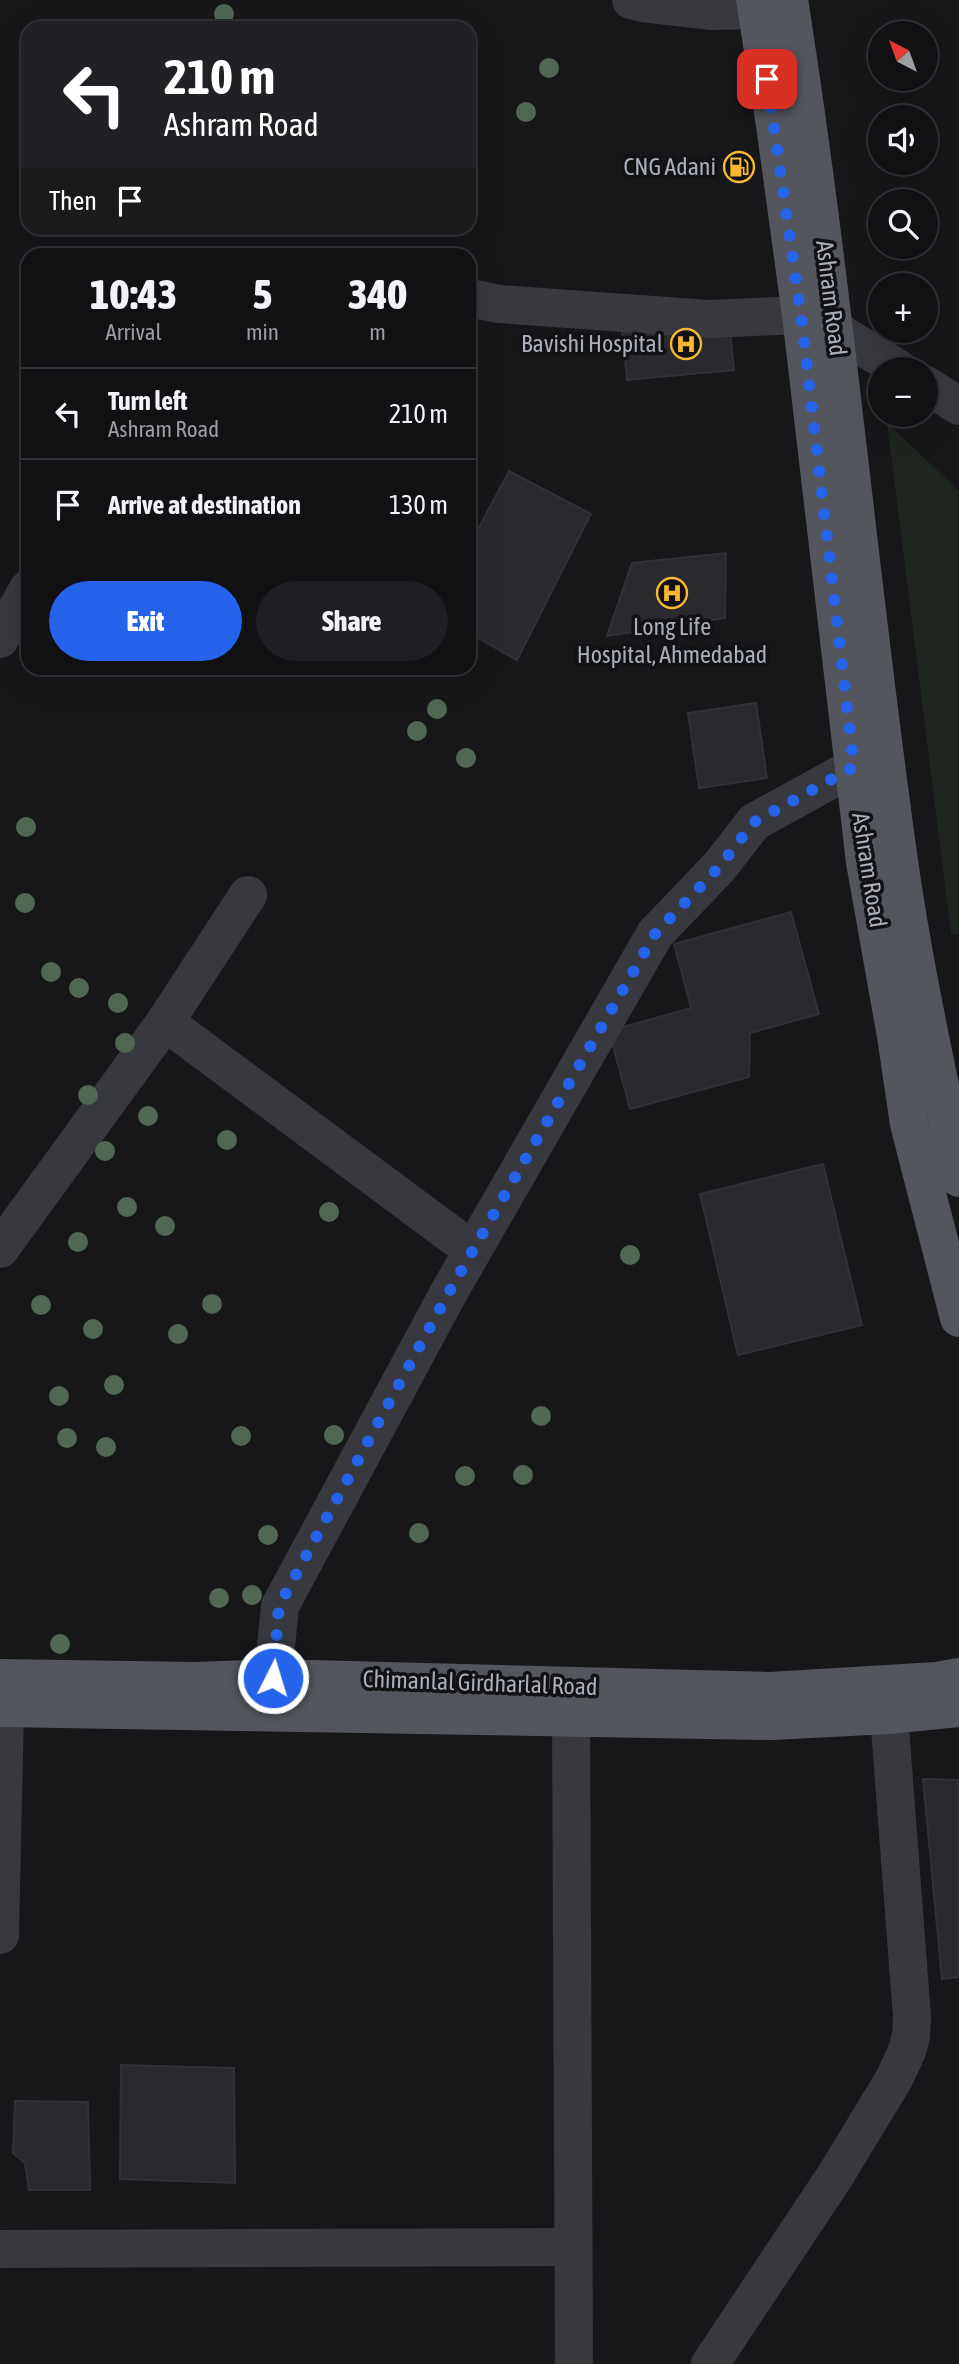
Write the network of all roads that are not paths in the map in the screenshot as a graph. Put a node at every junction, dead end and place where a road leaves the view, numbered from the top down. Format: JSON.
{"nodes":[{"id":1,"x":631,"y":0,"type":"edge"},
{"id":2,"x":766,"y":3,"type":"edge"},
{"id":3,"x":476,"y":299,"type":"edge"},
{"id":4,"x":801,"y":315,"type":"junction"},
{"id":5,"x":835,"y":330,"type":"junction"},
{"id":6,"x":879,"y":357,"type":"edge"},
{"id":7,"x":938,"y":393,"type":"edge"},
{"id":8,"x":959,"y":406,"type":"edge"},
{"id":9,"x":21,"y":601,"type":"edge"},
{"id":10,"x":0,"y":637,"type":"edge"},
{"id":11,"x":854,"y":767,"type":"junction"},
{"id":12,"x":248,"y":895,"type":"dead end"},
{"id":13,"x":165,"y":1022,"type":"junction"},
{"id":14,"x":959,"y":1178,"type":"edge"},
{"id":15,"x":0,"y":1249,"type":"edge"},
{"id":16,"x":472,"y":1250,"type":"junction"},
{"id":17,"x":959,"y":1318,"type":"edge"},
{"id":18,"x":959,"y":1677,"type":"edge"},
{"id":19,"x":273,"y":1678,"type":"junction"},
{"id":20,"x":2,"y":1698,"type":"edge"},
{"id":21,"x":959,"y":1708,"type":"edge"},
{"id":22,"x":889,"y":1715,"type":"junction"},
{"id":23,"x":571,"y":1717,"type":"junction"},
{"id":24,"x":0,"y":1935,"type":"edge"},
{"id":25,"x":573,"y":2247,"type":"junction"},
{"id":26,"x":0,"y":2249,"type":"edge"},
{"id":27,"x":574,"y":2364,"type":"edge"},
{"id":28,"x":710,"y":2364,"type":"edge"}],
"edges":[{"from":1,"to":2,"type":"street"},
{"from":2,"to":4,"type":"main road","name":"Ashram Road"},
{"from":2,"to":5,"type":"main road","name":"Ashram Road"},
{"from":3,"to":4,"type":"street"},
{"from":4,"to":11,"type":"main road","name":"Ashram Road"},
{"from":5,"to":6,"type":"street"},
{"from":5,"to":14,"type":"main road","name":"Ashram Road"},
{"from":7,"to":8,"type":"street"},
{"from":9,"to":10,"type":"street"},
{"from":11,"to":16,"type":"street"},
{"from":11,"to":17,"type":"main road","name":"Ashram Road"},
{"from":12,"to":13,"type":"street"},
{"from":13,"to":15,"type":"street"},
{"from":13,"to":16,"type":"street"},
{"from":16,"to":19,"type":"street"},
{"from":18,"to":19,"type":"main road","name":"Chimanlal Girdharlal Road"},
{"from":19,"to":20,"type":"main road","name":"Chimanlal Girdharlal Road"},
{"from":20,"to":23,"type":"main road","name":"Chimanlal Girdharlal Road"},
{"from":20,"to":24,"type":"street"},
{"from":21,"to":22,"type":"main road","name":"Chimanlal Girdharlal Road"},
{"from":22,"to":23,"type":"main road","name":"Chimanlal Girdharlal Road"},
{"from":22,"to":28,"type":"street"},
{"from":23,"to":25,"type":"street"},
{"from":25,"to":26,"type":"street"},
{"from":25,"to":27,"type":"street"}]}
